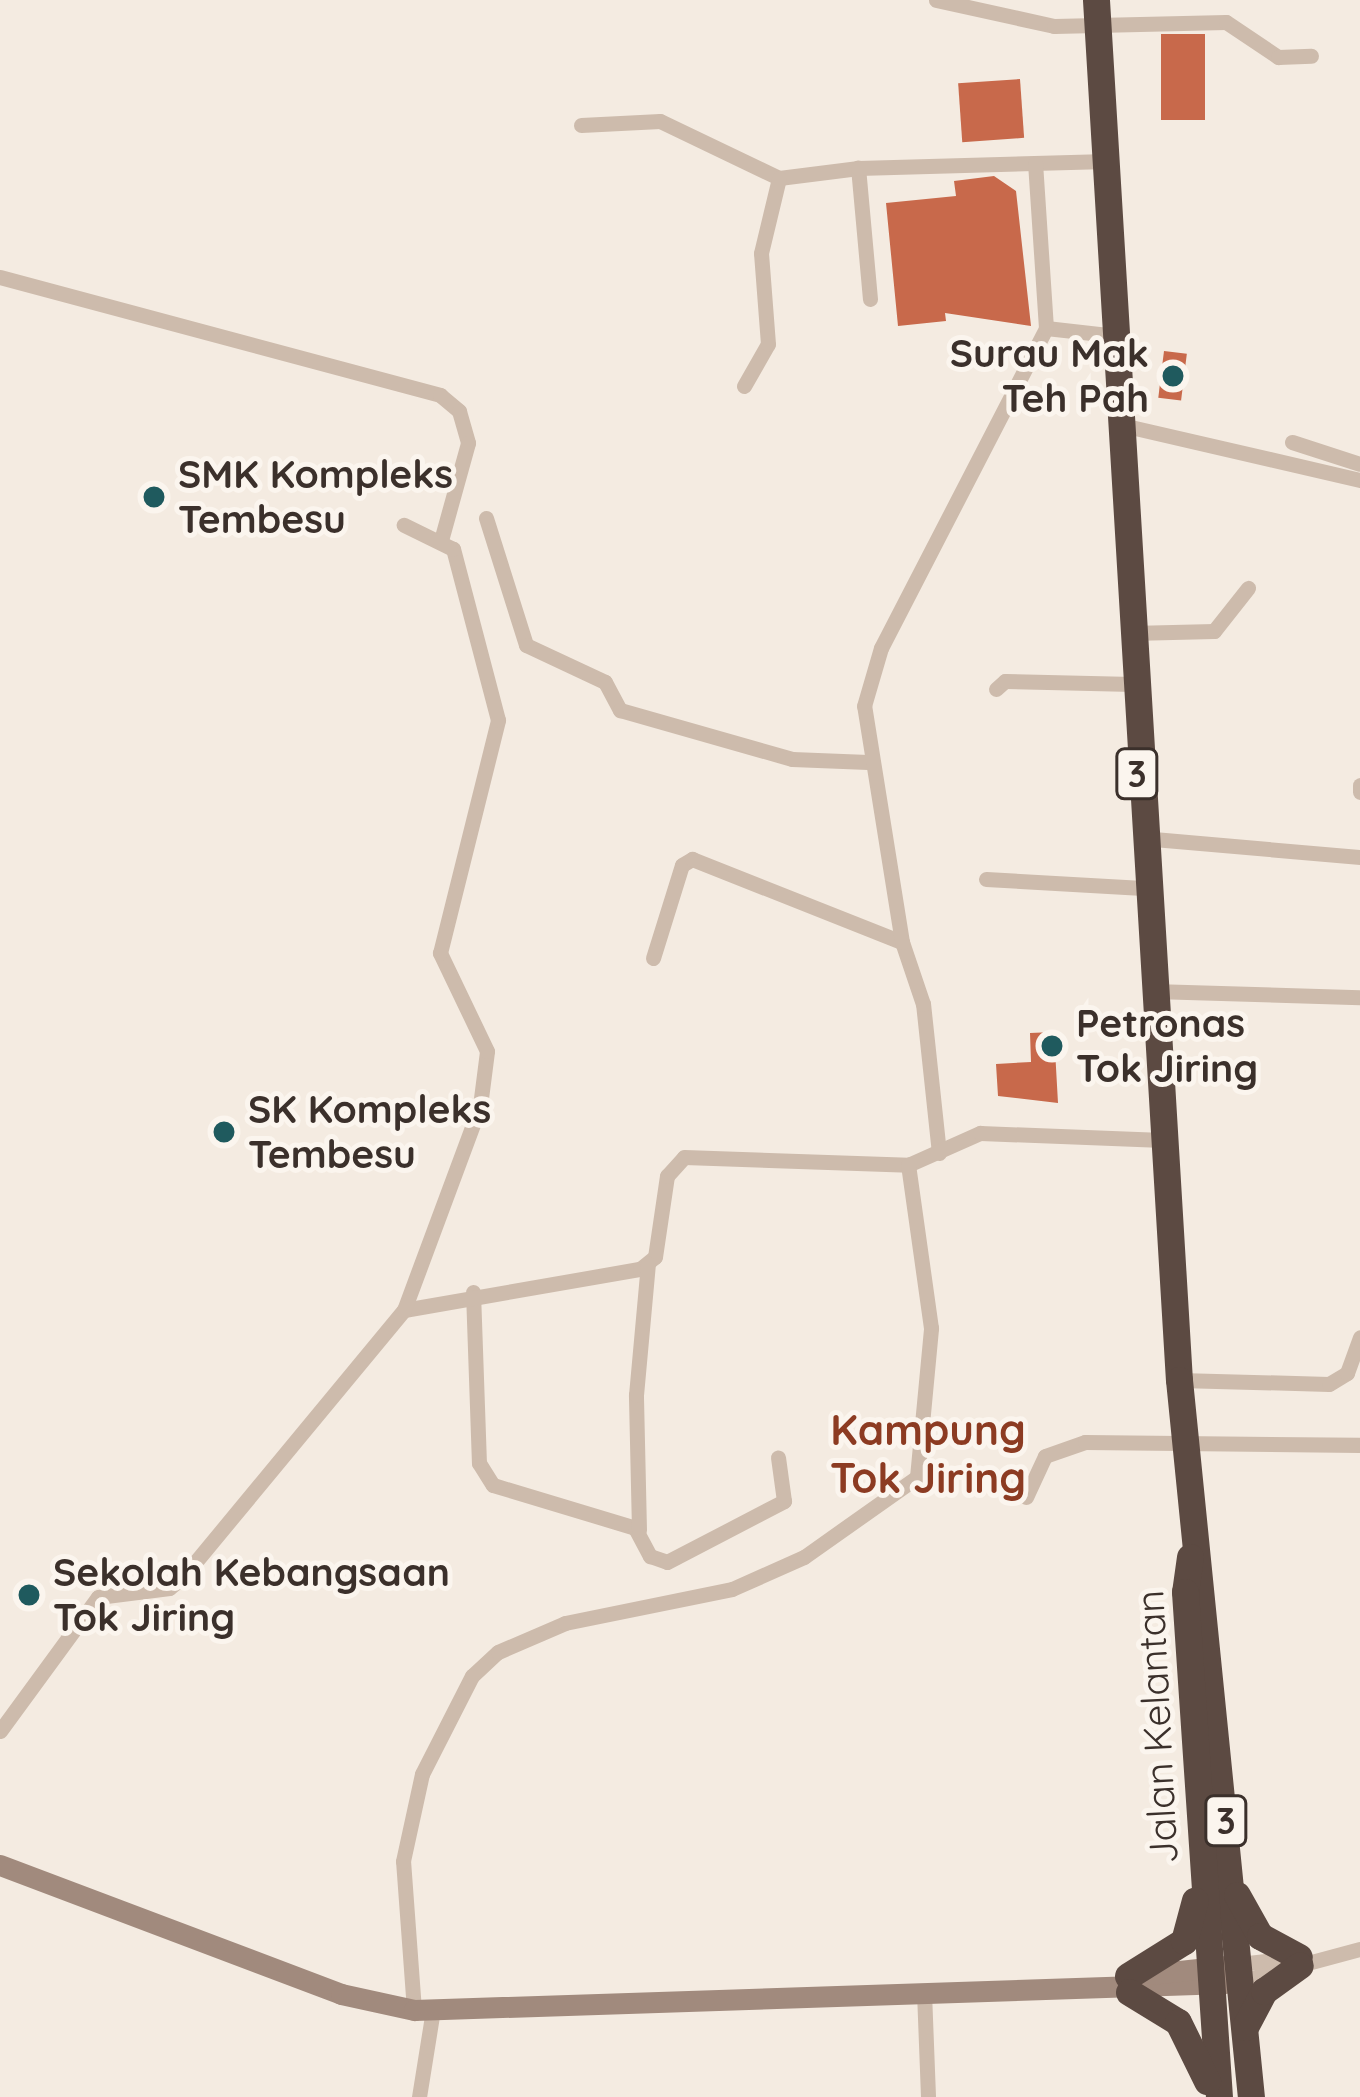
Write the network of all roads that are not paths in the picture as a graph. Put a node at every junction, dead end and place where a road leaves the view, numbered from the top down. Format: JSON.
{"nodes":[{"id":1,"x":940,"y":0,"type":"edge"},
{"id":2,"x":1097,"y":14,"type":"edge"},
{"id":3,"x":1311,"y":56,"type":"dead end"},
{"id":4,"x":581,"y":124,"type":"dead end"},
{"id":5,"x":1107,"y":161,"type":"junction"},
{"id":6,"x":1035,"y":163,"type":"junction"},
{"id":7,"x":858,"y":168,"type":"junction"},
{"id":8,"x":779,"y":178,"type":"junction"},
{"id":9,"x":0,"y":277,"type":"edge"},
{"id":10,"x":870,"y":299,"type":"dead end"},
{"id":11,"x":1046,"y":328,"type":"junction"},
{"id":12,"x":1117,"y":336,"type":"junction"},
{"id":13,"x":744,"y":386,"type":"dead end"},
{"id":14,"x":1122,"y":425,"type":"junction"},
{"id":15,"x":1292,"y":442,"type":"dead end"},
{"id":16,"x":1360,"y":464,"type":"edge"},
{"id":17,"x":1360,"y":480,"type":"edge"},
{"id":18,"x":486,"y":518,"type":"dead end"},
{"id":19,"x":404,"y":525,"type":"dead end"},
{"id":20,"x":442,"y":537,"type":"junction"},
{"id":21,"x":1248,"y":588,"type":"dead end"},
{"id":22,"x":1131,"y":633,"type":"junction"},
{"id":23,"x":1133,"y":684,"type":"junction"},
{"id":24,"x":996,"y":688,"type":"dead end"},
{"id":25,"x":868,"y":762,"type":"junction"},
{"id":26,"x":1140,"y":838,"type":"junction"},
{"id":27,"x":1360,"y":857,"type":"edge"},
{"id":28,"x":986,"y":879,"type":"dead end"},
{"id":29,"x":1143,"y":888,"type":"junction"},
{"id":30,"x":902,"y":942,"type":"junction"},
{"id":31,"x":653,"y":958,"type":"dead end"},
{"id":32,"x":1153,"y":991,"type":"junction"},
{"id":33,"x":1360,"y":997,"type":"edge"},
{"id":34,"x":1163,"y":1140,"type":"junction"},
{"id":35,"x":939,"y":1153,"type":"junction"},
{"id":36,"x":908,"y":1166,"type":"junction"},
{"id":37,"x":649,"y":1264,"type":"junction"},
{"id":38,"x":473,"y":1292,"type":"junction"},
{"id":39,"x":404,"y":1310,"type":"junction"},
{"id":40,"x":1360,"y":1337,"type":"edge"},
{"id":41,"x":1179,"y":1380,"type":"junction"},
{"id":42,"x":1184,"y":1440,"type":"junction"},
{"id":43,"x":1360,"y":1445,"type":"edge"},
{"id":44,"x":778,"y":1457,"type":"dead end"},
{"id":45,"x":1026,"y":1498,"type":"dead end"},
{"id":46,"x":639,"y":1530,"type":"junction"},
{"id":47,"x":1192,"y":1547,"type":"junction"},
{"id":48,"x":0,"y":1731,"type":"edge"},
{"id":49,"x":1202,"y":1833,"type":"junction"},
{"id":50,"x":0,"y":1865,"type":"edge"},
{"id":51,"x":1229,"y":1880,"type":"junction"},
{"id":52,"x":1360,"y":1949,"type":"edge"},
{"id":53,"x":1302,"y":1960,"type":"junction"},
{"id":54,"x":1240,"y":1972,"type":"junction"},
{"id":55,"x":1208,"y":1977,"type":"junction"},
{"id":56,"x":1125,"y":1985,"type":"junction"},
{"id":57,"x":924,"y":1992,"type":"junction"},
{"id":58,"x":423,"y":2010,"type":"junction"},
{"id":59,"x":1245,"y":2028,"type":"junction"},
{"id":60,"x":418,"y":2097,"type":"edge"},
{"id":61,"x":928,"y":2097,"type":"edge"},
{"id":62,"x":1215,"y":2097,"type":"edge"},
{"id":63,"x":1251,"y":2097,"type":"edge"}],
"edges":[{"from":1,"to":2,"type":"street"},
{"from":2,"to":3,"type":"street"},
{"from":2,"to":5,"type":"highway","number":"3"},
{"from":4,"to":8,"type":"street"},
{"from":5,"to":6,"type":"street"},
{"from":5,"to":12,"type":"highway","number":"3"},
{"from":6,"to":7,"type":"street"},
{"from":6,"to":11,"type":"street"},
{"from":7,"to":8,"type":"street"},
{"from":7,"to":10,"type":"street"},
{"from":8,"to":13,"type":"street"},
{"from":9,"to":20,"type":"street"},
{"from":11,"to":12,"type":"street"},
{"from":11,"to":25,"type":"street"},
{"from":12,"to":14,"type":"highway","number":"3"},
{"from":14,"to":17,"type":"street"},
{"from":14,"to":22,"type":"highway","number":"3"},
{"from":15,"to":16,"type":"street"},
{"from":18,"to":25,"type":"street"},
{"from":19,"to":20,"type":"street"},
{"from":20,"to":39,"type":"street"},
{"from":21,"to":22,"type":"street"},
{"from":22,"to":23,"type":"highway","number":"3"},
{"from":23,"to":24,"type":"street"},
{"from":23,"to":26,"type":"highway","number":"3"},
{"from":25,"to":30,"type":"street"},
{"from":26,"to":27,"type":"street"},
{"from":26,"to":29,"type":"highway","number":"3"},
{"from":28,"to":29,"type":"street"},
{"from":29,"to":32,"type":"highway","number":"3"},
{"from":30,"to":31,"type":"street"},
{"from":30,"to":35,"type":"street"},
{"from":32,"to":33,"type":"street"},
{"from":32,"to":34,"type":"highway","number":"3"},
{"from":34,"to":35,"type":"street"},
{"from":34,"to":41,"type":"highway","number":"3"},
{"from":35,"to":36,"type":"street"},
{"from":36,"to":37,"type":"street"},
{"from":36,"to":58,"type":"street"},
{"from":37,"to":38,"type":"street"},
{"from":37,"to":46,"type":"street"},
{"from":38,"to":39,"type":"street"},
{"from":38,"to":46,"type":"street"},
{"from":39,"to":48,"type":"street"},
{"from":40,"to":41,"type":"street"},
{"from":41,"to":42,"type":"highway","number":"3"},
{"from":42,"to":43,"type":"street"},
{"from":42,"to":45,"type":"street"},
{"from":42,"to":47,"type":"highway","number":"3"},
{"from":44,"to":46,"type":"street"},
{"from":47,"to":49,"type":"highway","name":"Jalan Kelantan","number":"3"},
{"from":47,"to":51,"type":"highway","name":"Jalan Kelantan","number":"3"},
{"from":49,"to":55,"type":"highway","name":"Jalan Kelantan","number":"3"},
{"from":49,"to":56,"type":"highway"},
{"from":50,"to":58,"type":"street"},
{"from":51,"to":53,"type":"highway"},
{"from":51,"to":54,"type":"highway","name":"Jalan Kelantan","number":"3"},
{"from":52,"to":53,"type":"street"},
{"from":53,"to":54,"type":"street"},
{"from":53,"to":59,"type":"highway"},
{"from":54,"to":55,"type":"street"},
{"from":54,"to":59,"type":"highway","name":"Jalan Kelantan","number":"3"},
{"from":55,"to":56,"type":"street"},
{"from":55,"to":62,"type":"highway","name":"Jalan Kelantan","number":"3"},
{"from":56,"to":57,"type":"street"},
{"from":56,"to":62,"type":"highway"},
{"from":57,"to":58,"type":"street"},
{"from":57,"to":61,"type":"street"},
{"from":58,"to":60,"type":"street"},
{"from":59,"to":63,"type":"highway","name":"Jalan Kelantan","number":"3"}]}
